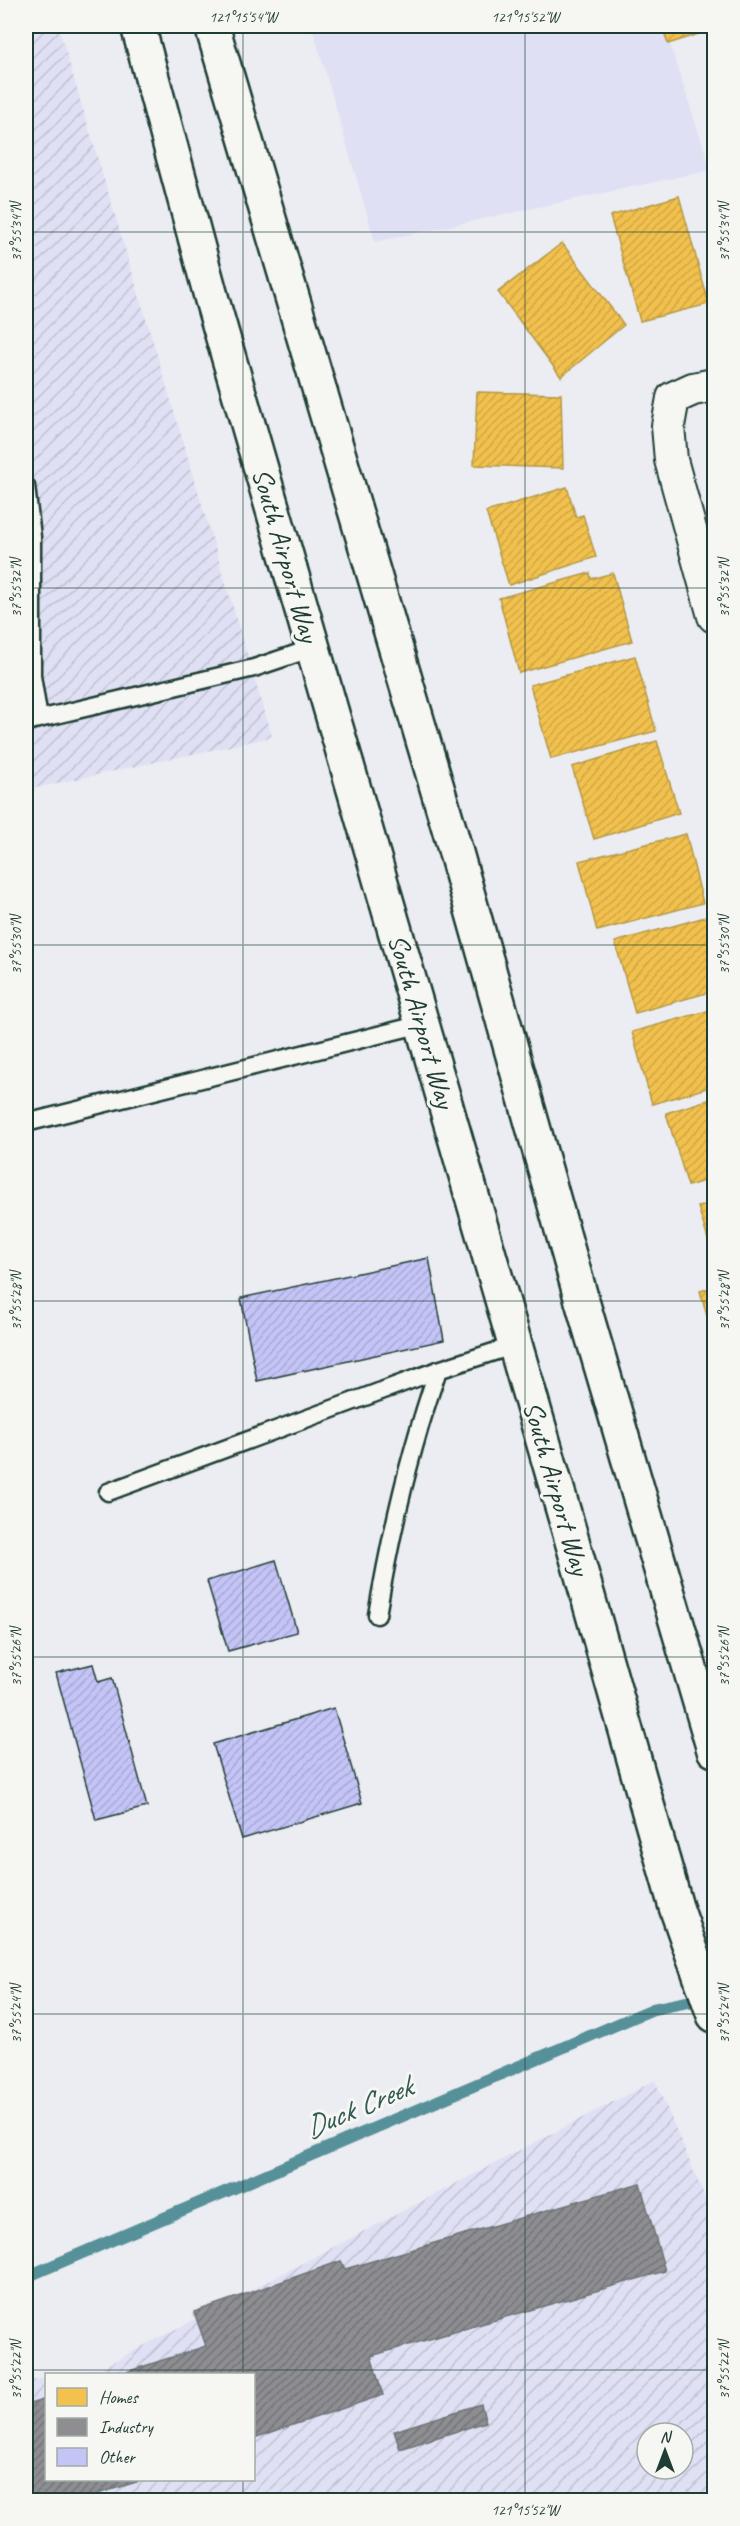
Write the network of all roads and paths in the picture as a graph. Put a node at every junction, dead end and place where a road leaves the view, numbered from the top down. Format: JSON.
{"nodes":[{"id":1,"x":138,"y":26,"type":"edge"},
{"id":2,"x":212,"y":26,"type":"edge"},
{"id":3,"x":714,"y":385,"type":"edge"},
{"id":4,"x":26,"y":486,"type":"edge"},
{"id":5,"x":714,"y":616,"type":"edge"},
{"id":6,"x":313,"y":648,"type":"junction"},
{"id":7,"x":32,"y":720,"type":"edge"},
{"id":8,"x":422,"y":1024,"type":"junction"},
{"id":9,"x":26,"y":1124,"type":"edge"},
{"id":10,"x":515,"y":1346,"type":"junction"},
{"id":11,"x":438,"y":1370,"type":"junction"},
{"id":12,"x":108,"y":1492,"type":"dead end"},
{"id":13,"x":377,"y":1616,"type":"dead end"},
{"id":14,"x":714,"y":1750,"type":"edge"},
{"id":15,"x":714,"y":2015,"type":"edge"}],
"edges":[{"from":1,"to":6,"type":"main road","name":"South Airport Way"},
{"from":2,"to":14,"type":"main road"},
{"from":3,"to":5,"type":"street"},
{"from":4,"to":7,"type":"lane"},
{"from":6,"to":7,"type":"lane"},
{"from":6,"to":8,"type":"main road","name":"South Airport Way"},
{"from":8,"to":9,"type":"lane"},
{"from":8,"to":10,"type":"main road","name":"South Airport Way"},
{"from":10,"to":11,"type":"lane"},
{"from":10,"to":15,"type":"main road","name":"South Airport Way"},
{"from":11,"to":12,"type":"lane"},
{"from":11,"to":13,"type":"lane"}]}
